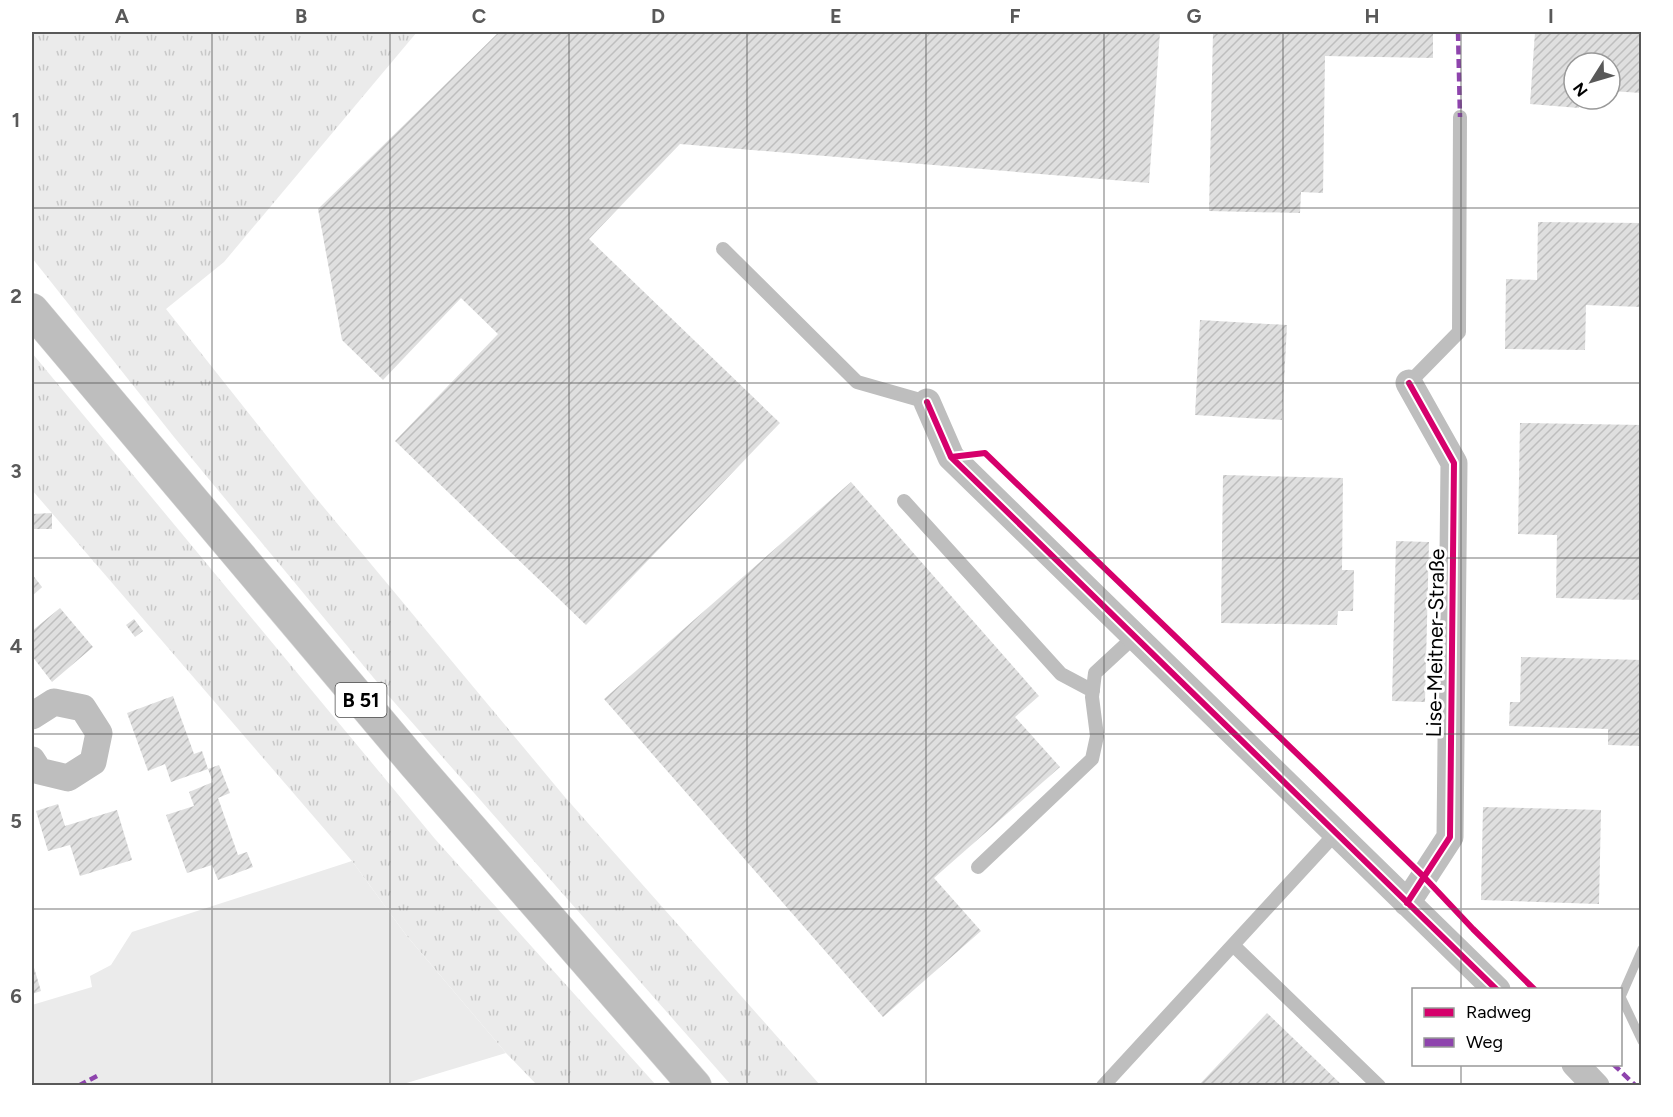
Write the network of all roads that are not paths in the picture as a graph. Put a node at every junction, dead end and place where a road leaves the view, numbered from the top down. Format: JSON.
{"nodes":[{"id":1,"x":1460,"y":117,"type":"dead end"},
{"id":2,"x":723,"y":249,"type":"dead end"},
{"id":3,"x":32,"y":310,"type":"edge"},
{"id":4,"x":1409,"y":383,"type":"joint"},
{"id":5,"x":927,"y":402,"type":"joint"},
{"id":6,"x":904,"y":501,"type":"dead end"},
{"id":7,"x":1134,"y":636,"type":"junction"},
{"id":8,"x":1093,"y":691,"type":"junction"},
{"id":9,"x":32,"y":716,"type":"edge"},
{"id":10,"x":32,"y":760,"type":"edge"},
{"id":11,"x":1335,"y":833,"type":"junction"},
{"id":12,"x":978,"y":867,"type":"dead end"},
{"id":13,"x":1407,"y":903,"type":"junction"},
{"id":14,"x":1233,"y":945,"type":"junction"},
{"id":15,"x":1495,"y":988,"type":"edge"},
{"id":16,"x":1576,"y":1066,"type":"edge"},
{"id":17,"x":694,"y":1086,"type":"edge"},
{"id":18,"x":1103,"y":1086,"type":"edge"},
{"id":19,"x":1379,"y":1086,"type":"edge"},
{"id":20,"x":1596,"y":1086,"type":"edge"}],
"edges":[{"from":1,"to":4,"type":"lane"},
{"from":2,"to":5,"type":"lane"},
{"from":3,"to":17,"type":"main road","number":"B 51"},
{"from":4,"to":13,"type":"street","name":"Lise-Meitner-Straße"},
{"from":5,"to":7,"type":"street"},
{"from":6,"to":8,"type":"lane"},
{"from":7,"to":8,"type":"lane"},
{"from":7,"to":11,"type":"street"},
{"from":8,"to":12,"type":"lane"},
{"from":9,"to":10,"type":"street"},
{"from":11,"to":13,"type":"street"},
{"from":11,"to":14,"type":"lane"},
{"from":13,"to":15,"type":"street"},
{"from":14,"to":18,"type":"lane"},
{"from":14,"to":19,"type":"lane"},
{"from":16,"to":20,"type":"street"}]}
